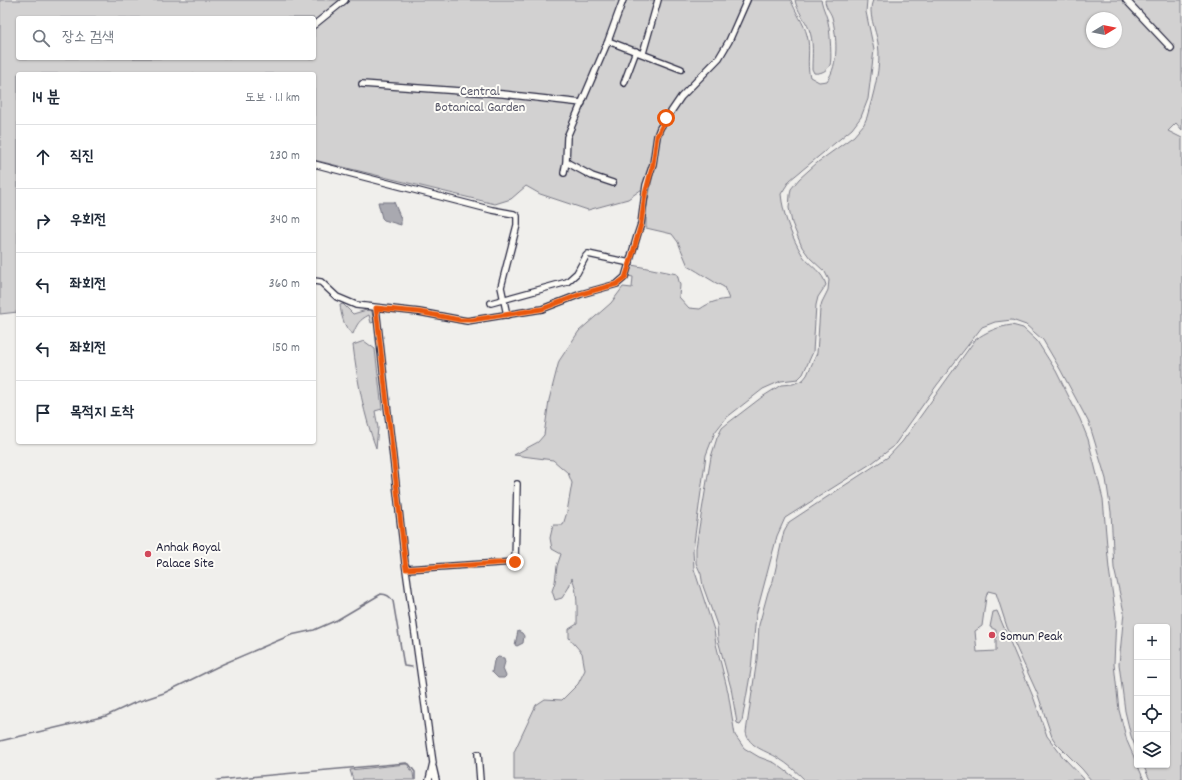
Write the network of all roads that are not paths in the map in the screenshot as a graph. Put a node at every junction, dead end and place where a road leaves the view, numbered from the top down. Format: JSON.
{"nodes":[{"id":1,"x":345,"y":0,"type":"edge"},
{"id":2,"x":623,"y":0,"type":"edge"},
{"id":3,"x":658,"y":0,"type":"edge"},
{"id":4,"x":747,"y":0,"type":"edge"},
{"id":5,"x":1126,"y":0,"type":"edge"},
{"id":6,"x":316,"y":23,"type":"edge"},
{"id":7,"x":608,"y":41,"type":"junction"},
{"id":8,"x":1171,"y":48,"type":"dead end"},
{"id":9,"x":636,"y":51,"type":"junction"},
{"id":10,"x":643,"y":53,"type":"junction"},
{"id":11,"x":681,"y":69,"type":"dead end"},
{"id":12,"x":624,"y":83,"type":"dead end"},
{"id":13,"x":362,"y":84,"type":"dead end"},
{"id":14,"x":582,"y":103,"type":"junction"},
{"id":15,"x":566,"y":162,"type":"junction"},
{"id":16,"x":316,"y":165,"type":"edge"},
{"id":17,"x":564,"y":173,"type":"dead end"},
{"id":18,"x":613,"y":183,"type":"dead end"},
{"id":19,"x":630,"y":263,"type":"junction"},
{"id":20,"x":316,"y":281,"type":"edge"},
{"id":21,"x":504,"y":299,"type":"junction"},
{"id":22,"x":491,"y":303,"type":"dead end"},
{"id":23,"x":376,"y":308,"type":"junction"},
{"id":24,"x":507,"y":315,"type":"junction"},
{"id":25,"x":517,"y":484,"type":"dead end"},
{"id":26,"x":406,"y":569,"type":"junction"},
{"id":27,"x":478,"y":754,"type":"dead end"},
{"id":28,"x":433,"y":763,"type":"junction"},
{"id":29,"x":429,"y":780,"type":"edge"},
{"id":30,"x":436,"y":780,"type":"edge"},
{"id":31,"x":480,"y":780,"type":"edge"}],
"edges":[{"from":1,"to":6,"type":"street"},
{"from":2,"to":7,"type":"street"},
{"from":3,"to":10,"type":"street"},
{"from":4,"to":19,"type":"street"},
{"from":5,"to":8,"type":"street"},
{"from":7,"to":9,"type":"street"},
{"from":7,"to":14,"type":"street"},
{"from":9,"to":10,"type":"street"},
{"from":9,"to":12,"type":"street"},
{"from":10,"to":11,"type":"street"},
{"from":13,"to":14,"type":"street"},
{"from":14,"to":15,"type":"street"},
{"from":15,"to":17,"type":"street"},
{"from":15,"to":18,"type":"street"},
{"from":16,"to":21,"type":"street"},
{"from":19,"to":21,"type":"street"},
{"from":19,"to":24,"type":"street"},
{"from":20,"to":23,"type":"street"},
{"from":21,"to":22,"type":"street"},
{"from":21,"to":24,"type":"street"},
{"from":23,"to":24,"type":"street"},
{"from":23,"to":26,"type":"street"},
{"from":25,"to":26,"type":"street"},
{"from":26,"to":28,"type":"street"},
{"from":27,"to":31,"type":"street"},
{"from":28,"to":29,"type":"street"},
{"from":28,"to":30,"type":"street"}]}
